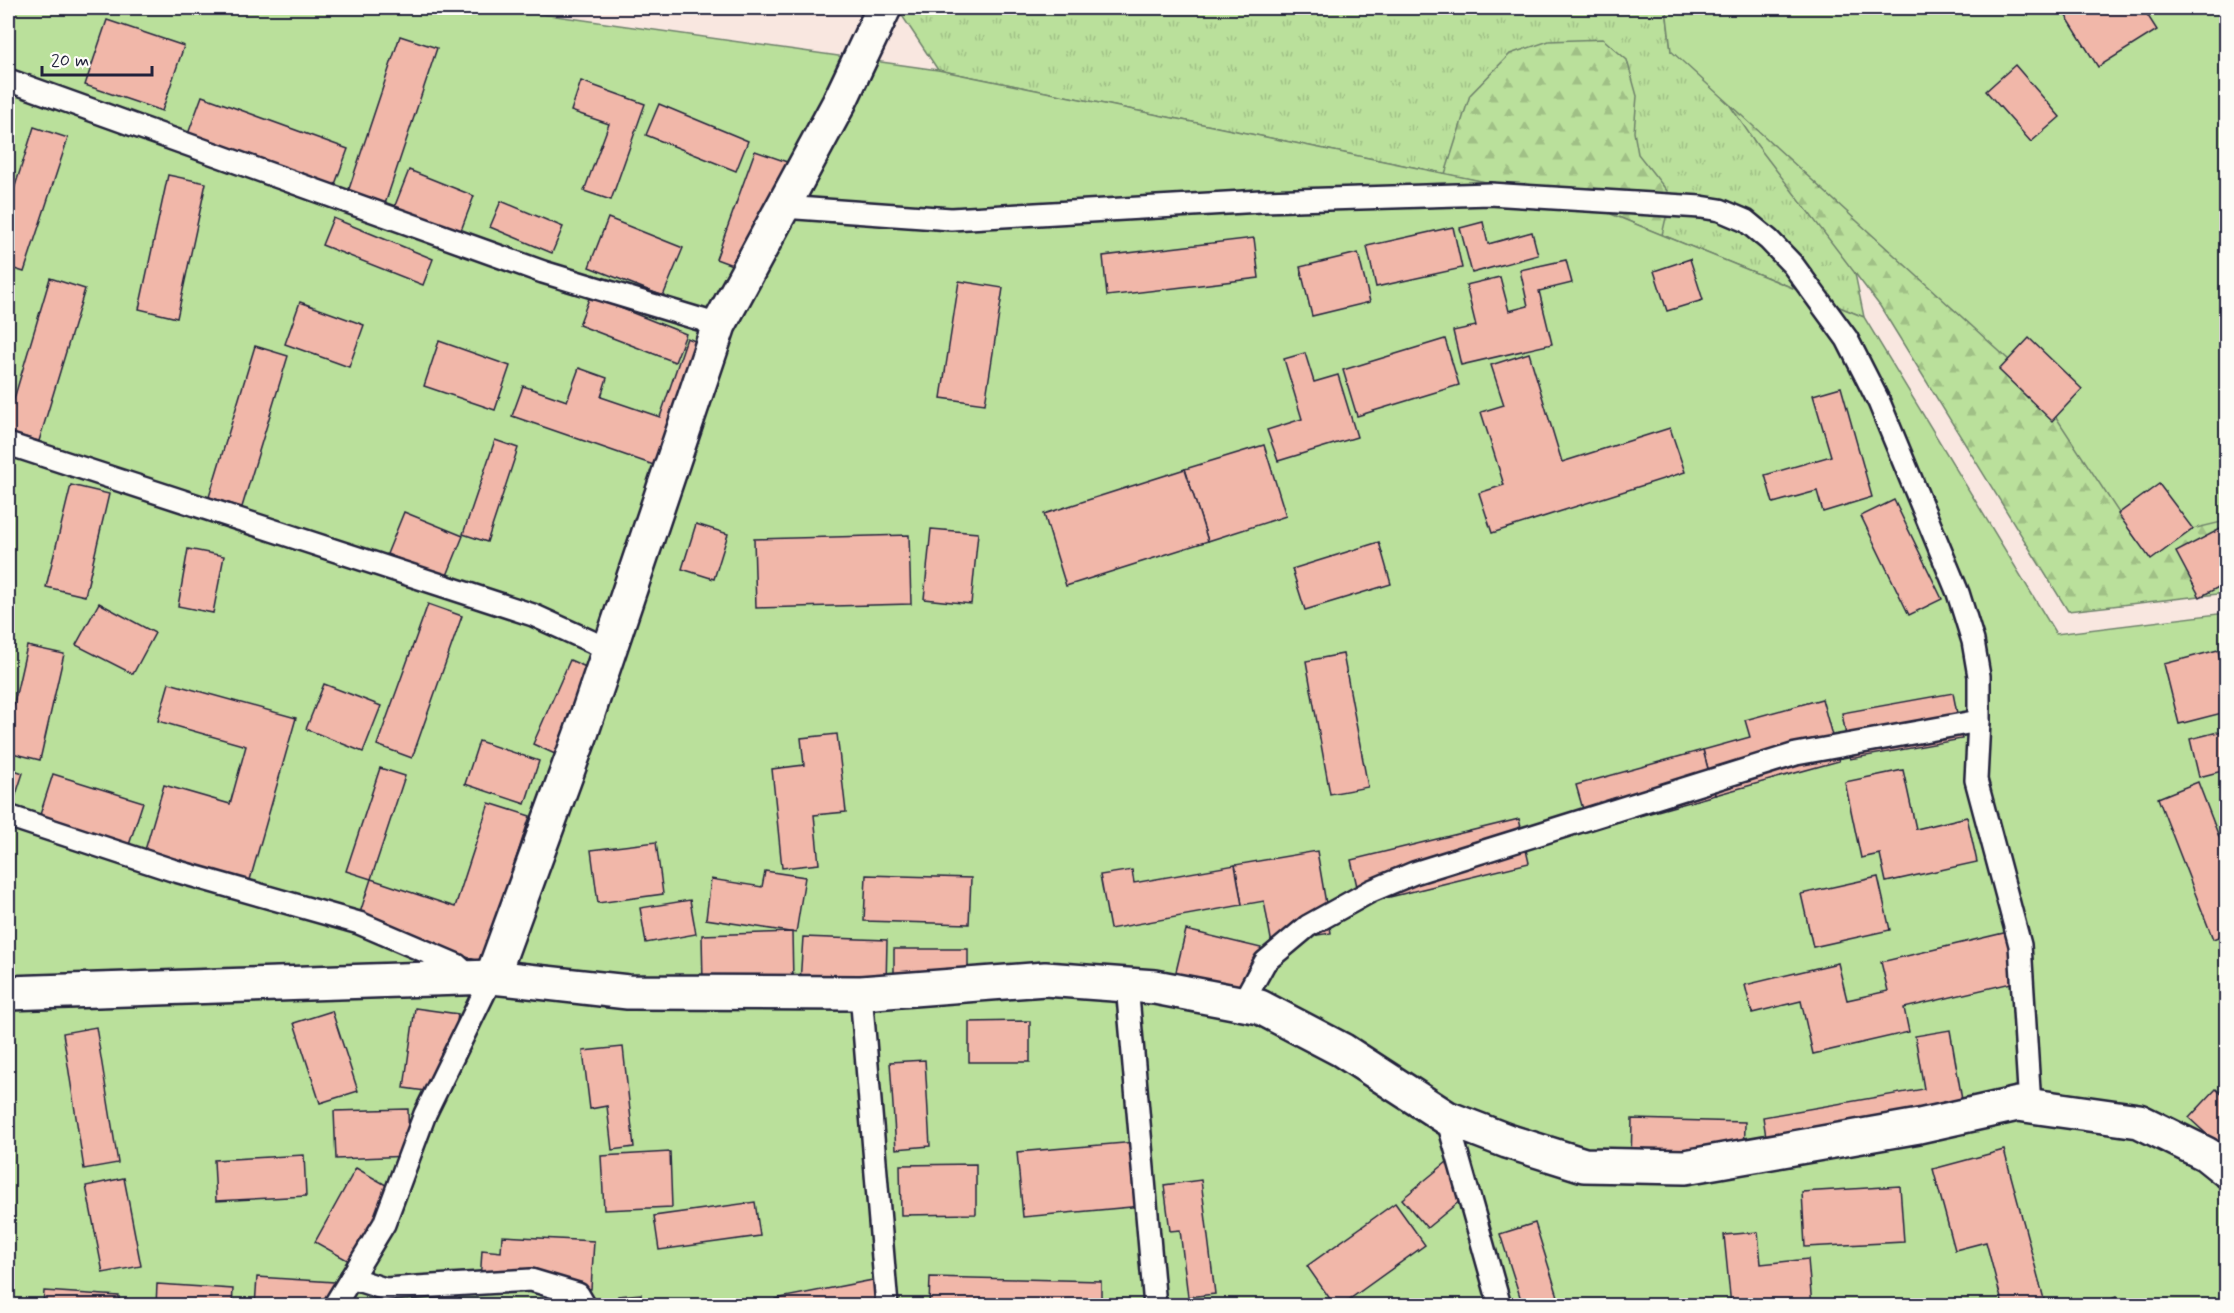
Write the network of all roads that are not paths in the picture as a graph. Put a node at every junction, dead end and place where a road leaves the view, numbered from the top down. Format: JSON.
{"nodes":[{"id":1,"x":884,"y":8,"type":"edge"},
{"id":2,"x":8,"y":80,"type":"edge"},
{"id":3,"x":783,"y":207,"type":"junction"},
{"id":4,"x":719,"y":325,"type":"junction"},
{"id":5,"x":8,"y":444,"type":"edge"},
{"id":6,"x":610,"y":650,"type":"junction"},
{"id":7,"x":1978,"y":720,"type":"junction"},
{"id":8,"x":8,"y":816,"type":"edge"},
{"id":9,"x":482,"y":978,"type":"junction"},
{"id":10,"x":1127,"y":985,"type":"junction"},
{"id":11,"x":8,"y":993,"type":"edge"},
{"id":12,"x":861,"y":993,"type":"junction"},
{"id":13,"x":1242,"y":1004,"type":"junction"},
{"id":14,"x":2030,"y":1106,"type":"junction"},
{"id":15,"x":1447,"y":1118,"type":"junction"},
{"id":16,"x":2226,"y":1170,"type":"edge"},
{"id":17,"x":351,"y":1278,"type":"junction"},
{"id":18,"x":389,"y":1297,"type":"edge"},
{"id":19,"x":334,"y":1305,"type":"edge"},
{"id":20,"x":585,"y":1305,"type":"edge"},
{"id":21,"x":887,"y":1305,"type":"edge"},
{"id":22,"x":1155,"y":1305,"type":"edge"},
{"id":23,"x":1500,"y":1305,"type":"edge"}],
"edges":[{"from":1,"to":3,"type":"street"},
{"from":2,"to":4,"type":"lane"},
{"from":3,"to":4,"type":"street"},
{"from":3,"to":7,"type":"lane"},
{"from":4,"to":6,"type":"street"},
{"from":5,"to":6,"type":"lane"},
{"from":6,"to":9,"type":"street"},
{"from":7,"to":13,"type":"lane"},
{"from":7,"to":14,"type":"lane"},
{"from":8,"to":9,"type":"lane"},
{"from":9,"to":11,"type":"street"},
{"from":9,"to":12,"type":"street"},
{"from":9,"to":17,"type":"lane"},
{"from":10,"to":12,"type":"street"},
{"from":10,"to":13,"type":"street"},
{"from":10,"to":22,"type":"lane"},
{"from":12,"to":21,"type":"lane"},
{"from":13,"to":15,"type":"street"},
{"from":14,"to":15,"type":"street"},
{"from":14,"to":16,"type":"street"},
{"from":15,"to":23,"type":"lane"},
{"from":17,"to":18,"type":"lane"},
{"from":17,"to":19,"type":"lane"},
{"from":18,"to":20,"type":"lane"}]}
